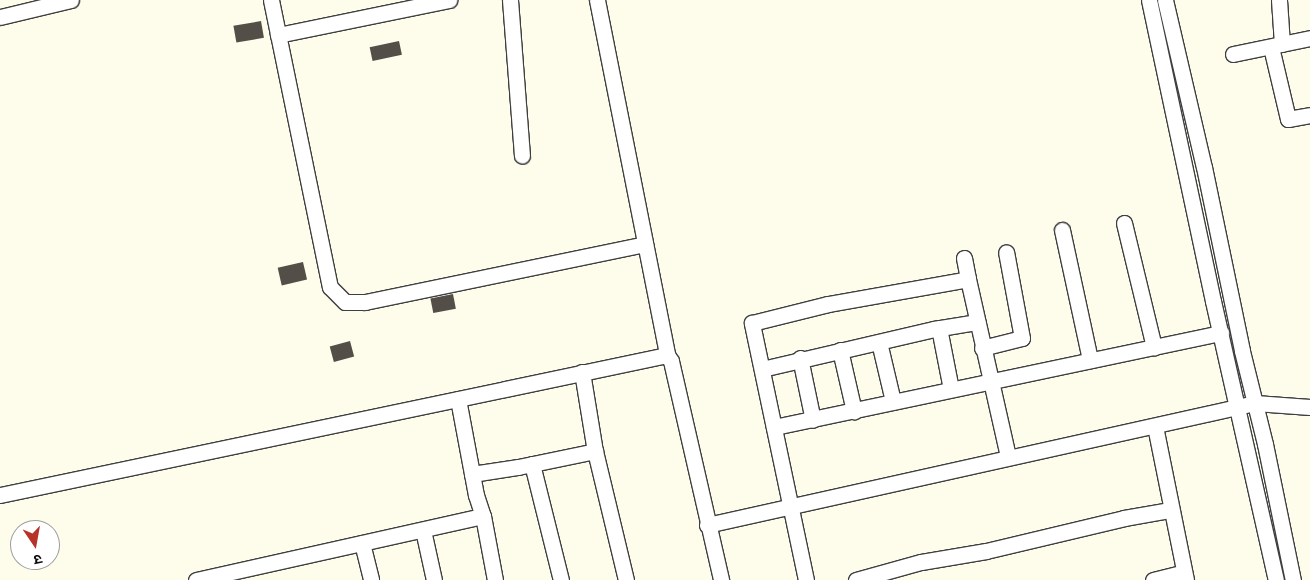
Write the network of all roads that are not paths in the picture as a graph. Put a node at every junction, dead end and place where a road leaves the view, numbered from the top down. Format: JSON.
{"nodes":[{"id":1,"x":71,"y":0,"type":"edge"},
{"id":2,"x":271,"y":0,"type":"edge"},
{"id":3,"x":449,"y":0,"type":"edge"},
{"id":4,"x":510,"y":0,"type":"edge"},
{"id":5,"x":596,"y":0,"type":"edge"},
{"id":6,"x":1149,"y":0,"type":"edge"},
{"id":7,"x":1165,"y":0,"type":"edge"},
{"id":8,"x":1279,"y":0,"type":"edge"},
{"id":9,"x":0,"y":17,"type":"edge"},
{"id":10,"x":278,"y":35,"type":"junction"},
{"id":11,"x":1310,"y":38,"type":"edge"},
{"id":12,"x":1276,"y":45,"type":"junction"},
{"id":13,"x":1233,"y":54,"type":"dead end"},
{"id":14,"x":1310,"y":115,"type":"edge"},
{"id":15,"x":522,"y":156,"type":"dead end"},
{"id":16,"x":1124,"y":223,"type":"dead end"},
{"id":17,"x":1062,"y":230,"type":"dead end"},
{"id":18,"x":645,"y":244,"type":"junction"},
{"id":19,"x":1006,"y":252,"type":"dead end"},
{"id":20,"x":964,"y":258,"type":"dead end"},
{"id":21,"x":968,"y":279,"type":"junction"},
{"id":22,"x":977,"y":322,"type":"junction"},
{"id":23,"x":939,"y":328,"type":"junction"},
{"id":24,"x":1221,"y":333,"type":"junction"},
{"id":25,"x":879,"y":342,"type":"junction"},
{"id":26,"x":1154,"y":347,"type":"junction"},
{"id":27,"x":982,"y":348,"type":"junction"},
{"id":28,"x":840,"y":350,"type":"junction"},
{"id":29,"x":667,"y":355,"type":"junction"},
{"id":30,"x":800,"y":358,"type":"junction"},
{"id":31,"x":1090,"y":360,"type":"junction"},
{"id":32,"x":762,"y":368,"type":"junction"},
{"id":33,"x":582,"y":372,"type":"junction"},
{"id":34,"x":990,"y":381,"type":"junction"},
{"id":35,"x":951,"y":389,"type":"junction"},
{"id":36,"x":458,"y":398,"type":"junction"},
{"id":37,"x":893,"y":401,"type":"junction"},
{"id":38,"x":1254,"y":403,"type":"junction"},
{"id":39,"x":1237,"y":407,"type":"junction"},
{"id":40,"x":1310,"y":407,"type":"edge"},
{"id":41,"x":854,"y":411,"type":"junction"},
{"id":42,"x":813,"y":420,"type":"junction"},
{"id":43,"x":1155,"y":426,"type":"junction"},
{"id":44,"x":774,"y":427,"type":"junction"},
{"id":45,"x":595,"y":450,"type":"junction"},
{"id":46,"x":1008,"y":457,"type":"junction"},
{"id":47,"x":532,"y":464,"type":"junction"},
{"id":48,"x":472,"y":474,"type":"junction"},
{"id":49,"x":0,"y":495,"type":"edge"},
{"id":50,"x":791,"y":506,"type":"junction"},
{"id":51,"x":1170,"y":510,"type":"junction"},
{"id":52,"x":483,"y":516,"type":"junction"},
{"id":53,"x":707,"y":525,"type":"junction"},
{"id":54,"x":423,"y":530,"type":"junction"},
{"id":55,"x":362,"y":543,"type":"junction"},
{"id":56,"x":1185,"y":576,"type":"edge"},
{"id":57,"x":196,"y":580,"type":"edge"},
{"id":58,"x":371,"y":580,"type":"edge"},
{"id":59,"x":434,"y":580,"type":"edge"},
{"id":60,"x":495,"y":580,"type":"edge"},
{"id":61,"x":561,"y":580,"type":"edge"},
{"id":62,"x":626,"y":580,"type":"edge"},
{"id":63,"x":721,"y":580,"type":"edge"},
{"id":64,"x":806,"y":580,"type":"edge"},
{"id":65,"x":856,"y":580,"type":"edge"},
{"id":66,"x":1153,"y":580,"type":"edge"},
{"id":67,"x":1276,"y":580,"type":"edge"},
{"id":68,"x":1293,"y":580,"type":"edge"}],
"edges":[{"from":1,"to":9,"type":"street"},
{"from":2,"to":10,"type":"street"},
{"from":3,"to":10,"type":"street"},
{"from":4,"to":15,"type":"street"},
{"from":5,"to":18,"type":"street"},
{"from":6,"to":24,"type":"street"},
{"from":7,"to":38,"type":"street"},
{"from":8,"to":12,"type":"street"},
{"from":10,"to":18,"type":"street"},
{"from":11,"to":12,"type":"street"},
{"from":12,"to":13,"type":"street"},
{"from":12,"to":14,"type":"street"},
{"from":16,"to":26,"type":"street"},
{"from":17,"to":31,"type":"street"},
{"from":18,"to":29,"type":"street"},
{"from":19,"to":27,"type":"street"},
{"from":20,"to":21,"type":"street"},
{"from":21,"to":22,"type":"street"},
{"from":21,"to":32,"type":"street"},
{"from":22,"to":23,"type":"street"},
{"from":22,"to":27,"type":"street"},
{"from":23,"to":25,"type":"street"},
{"from":23,"to":35,"type":"street"},
{"from":24,"to":26,"type":"street"},
{"from":24,"to":39,"type":"street"},
{"from":25,"to":28,"type":"street"},
{"from":25,"to":37,"type":"street"},
{"from":26,"to":31,"type":"street"},
{"from":27,"to":34,"type":"street"},
{"from":28,"to":30,"type":"street"},
{"from":28,"to":41,"type":"street"},
{"from":29,"to":33,"type":"street"},
{"from":29,"to":53,"type":"street"},
{"from":30,"to":32,"type":"street"},
{"from":30,"to":42,"type":"street"},
{"from":31,"to":34,"type":"street"},
{"from":32,"to":44,"type":"street"},
{"from":33,"to":36,"type":"street"},
{"from":33,"to":45,"type":"street"},
{"from":34,"to":35,"type":"street"},
{"from":34,"to":46,"type":"street"},
{"from":35,"to":37,"type":"street"},
{"from":36,"to":48,"type":"street"},
{"from":36,"to":49,"type":"street"},
{"from":37,"to":41,"type":"street"},
{"from":38,"to":39,"type":"street"},
{"from":38,"to":40,"type":"street"},
{"from":38,"to":68,"type":"street"},
{"from":39,"to":43,"type":"street"},
{"from":39,"to":67,"type":"street"},
{"from":41,"to":42,"type":"street"},
{"from":42,"to":44,"type":"street"},
{"from":43,"to":46,"type":"street"},
{"from":43,"to":51,"type":"street"},
{"from":44,"to":50,"type":"street"},
{"from":45,"to":47,"type":"street"},
{"from":45,"to":62,"type":"street"},
{"from":46,"to":50,"type":"street"},
{"from":47,"to":48,"type":"street"},
{"from":47,"to":61,"type":"street"},
{"from":48,"to":52,"type":"street"},
{"from":50,"to":53,"type":"street"},
{"from":50,"to":64,"type":"street"},
{"from":51,"to":56,"type":"street"},
{"from":51,"to":65,"type":"street"},
{"from":52,"to":54,"type":"street"},
{"from":52,"to":60,"type":"street"},
{"from":53,"to":63,"type":"street"},
{"from":54,"to":55,"type":"street"},
{"from":54,"to":59,"type":"street"},
{"from":55,"to":57,"type":"street"},
{"from":55,"to":58,"type":"street"},
{"from":56,"to":66,"type":"street"}]}
